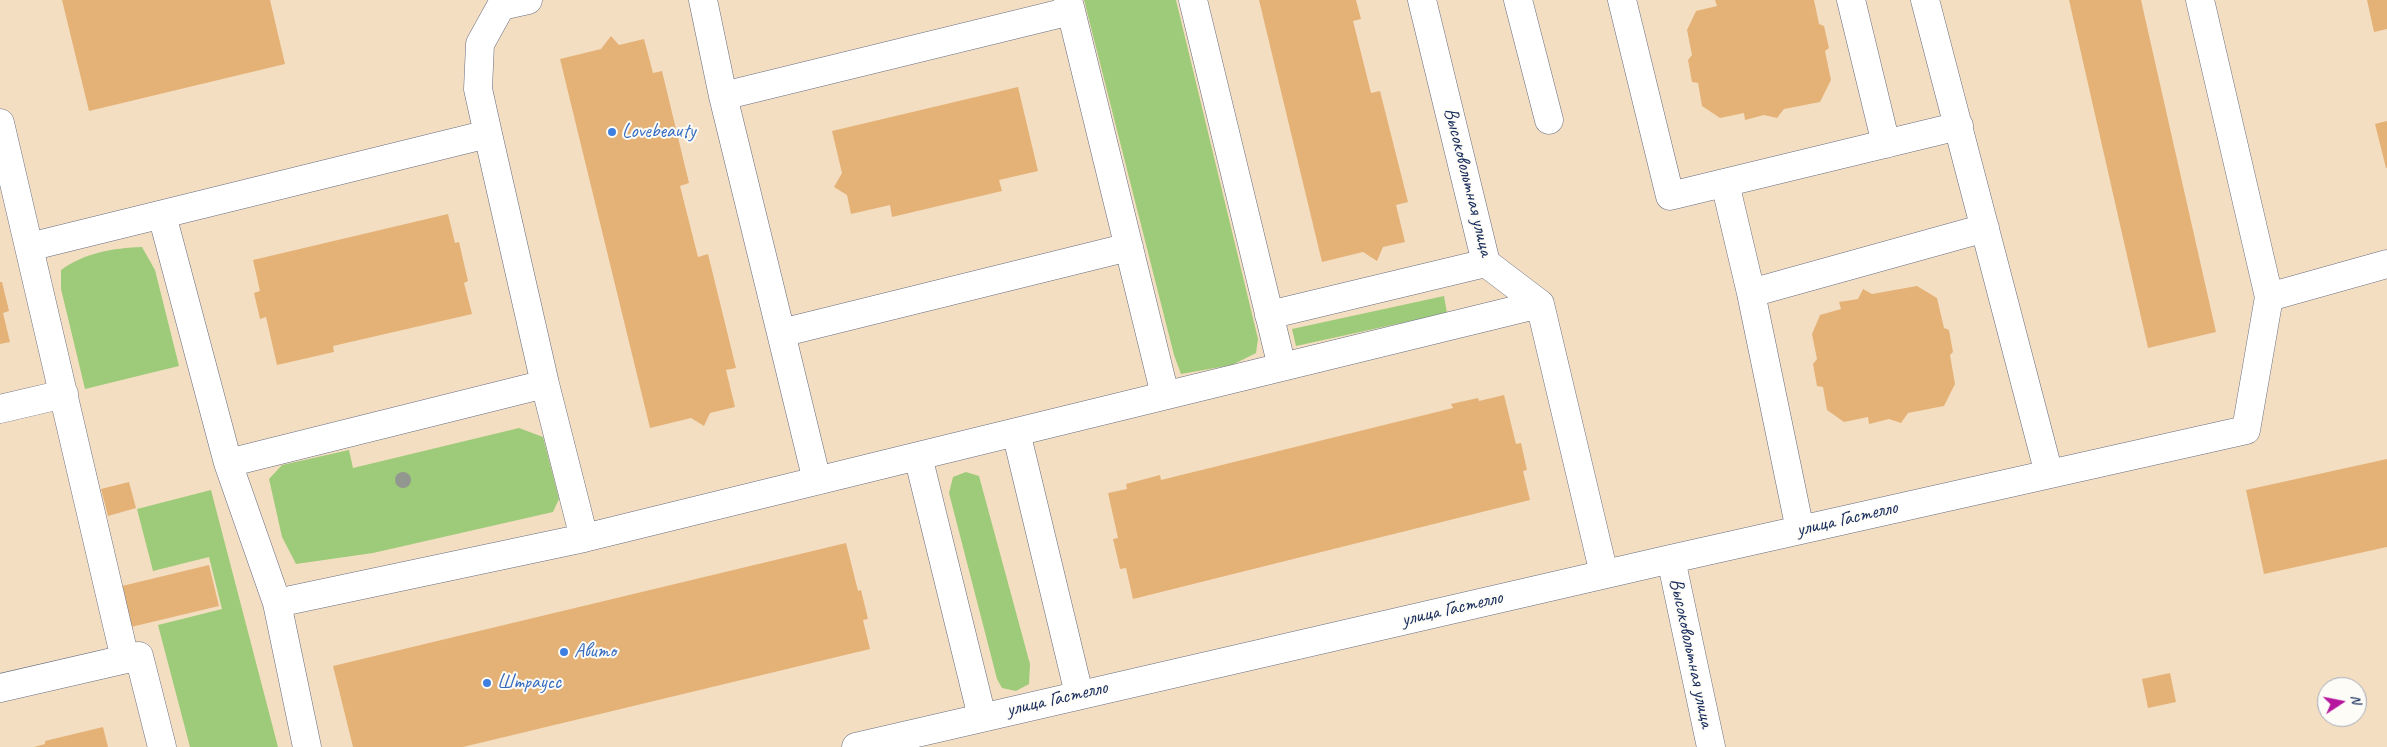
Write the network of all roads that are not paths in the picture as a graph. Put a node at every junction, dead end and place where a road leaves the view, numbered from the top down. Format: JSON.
{"nodes":[{"id":1,"x":528,"y":0,"type":"edge"},
{"id":2,"x":703,"y":0,"type":"edge"},
{"id":3,"x":1193,"y":0,"type":"edge"},
{"id":4,"x":1422,"y":0,"type":"edge"},
{"id":5,"x":1518,"y":0,"type":"edge"},
{"id":6,"x":1622,"y":0,"type":"edge"},
{"id":7,"x":1851,"y":0,"type":"edge"},
{"id":8,"x":1925,"y":0,"type":"edge"},
{"id":9,"x":2200,"y":0,"type":"edge"},
{"id":10,"x":1070,"y":5,"type":"edge"},
{"id":11,"x":723,"y":96,"type":"junction"},
{"id":12,"x":1549,"y":120,"type":"dead end"},
{"id":13,"x":0,"y":123,"type":"edge"},
{"id":14,"x":1959,"y":126,"type":"junction"},
{"id":15,"x":488,"y":134,"type":"junction"},
{"id":16,"x":1886,"y":144,"type":"junction"},
{"id":17,"x":5,"y":165,"type":"edge"},
{"id":18,"x":1725,"y":183,"type":"junction"},
{"id":19,"x":162,"y":215,"type":"junction"},
{"id":20,"x":1985,"y":228,"type":"junction"},
{"id":21,"x":29,"y":247,"type":"junction"},
{"id":22,"x":1129,"y":247,"type":"junction"},
{"id":23,"x":1486,"y":263,"type":"junction"},
{"id":24,"x":2387,"y":264,"type":"edge"},
{"id":25,"x":1751,"y":292,"type":"junction"},
{"id":26,"x":2269,"y":297,"type":"junction"},
{"id":27,"x":1540,"y":304,"type":"junction"},
{"id":28,"x":1269,"y":315,"type":"junction"},
{"id":29,"x":781,"y":333,"type":"junction"},
{"id":30,"x":1282,"y":367,"type":"junction"},
{"id":31,"x":545,"y":384,"type":"junction"},
{"id":32,"x":64,"y":394,"type":"junction"},
{"id":33,"x":1165,"y":395,"type":"junction"},
{"id":34,"x":0,"y":409,"type":"edge"},
{"id":35,"x":1016,"y":432,"type":"junction"},
{"id":36,"x":918,"y":456,"type":"junction"},
{"id":37,"x":228,"y":464,"type":"junction"},
{"id":38,"x":2049,"y":474,"type":"junction"},
{"id":39,"x":817,"y":481,"type":"junction"},
{"id":40,"x":1800,"y":530,"type":"junction"},
{"id":41,"x":584,"y":538,"type":"junction"},
{"id":42,"x":1671,"y":559,"type":"junction"},
{"id":43,"x":1604,"y":574,"type":"junction"},
{"id":44,"x":277,"y":603,"type":"junction"},
{"id":45,"x":126,"y":659,"type":"junction"},
{"id":46,"x":0,"y":688,"type":"edge"},
{"id":47,"x":1079,"y":694,"type":"junction"},
{"id":48,"x":982,"y":717,"type":"junction"},
{"id":49,"x":162,"y":747,"type":"edge"},
{"id":50,"x":307,"y":747,"type":"edge"},
{"id":51,"x":856,"y":747,"type":"edge"},
{"id":52,"x":1711,"y":747,"type":"edge"}],
"edges":[{"from":1,"to":15,"type":"street"},
{"from":2,"to":11,"type":"street"},
{"from":3,"to":28,"type":"street"},
{"from":4,"to":23,"type":"street","name":"Высоковольтная улица"},
{"from":5,"to":12,"type":"street"},
{"from":6,"to":18,"type":"street"},
{"from":7,"to":16,"type":"street"},
{"from":8,"to":14,"type":"street"},
{"from":9,"to":26,"type":"street"},
{"from":10,"to":11,"type":"street"},
{"from":10,"to":22,"type":"street"},
{"from":11,"to":29,"type":"street"},
{"from":13,"to":17,"type":"street"},
{"from":14,"to":16,"type":"street"},
{"from":14,"to":20,"type":"street"},
{"from":15,"to":19,"type":"street"},
{"from":15,"to":31,"type":"street"},
{"from":16,"to":18,"type":"street"},
{"from":17,"to":21,"type":"street"},
{"from":18,"to":25,"type":"street"},
{"from":19,"to":21,"type":"street"},
{"from":19,"to":37,"type":"street"},
{"from":20,"to":25,"type":"street"},
{"from":20,"to":38,"type":"street"},
{"from":21,"to":32,"type":"street"},
{"from":22,"to":29,"type":"street"},
{"from":22,"to":33,"type":"street"},
{"from":23,"to":27,"type":"street","name":"Высоковольтная улица"},
{"from":23,"to":28,"type":"street"},
{"from":24,"to":26,"type":"street"},
{"from":25,"to":40,"type":"street"},
{"from":26,"to":38,"type":"street","name":"улица Гастелло"},
{"from":27,"to":30,"type":"street"},
{"from":27,"to":43,"type":"street"},
{"from":28,"to":30,"type":"street"},
{"from":29,"to":39,"type":"street"},
{"from":30,"to":33,"type":"street"},
{"from":31,"to":37,"type":"street"},
{"from":31,"to":41,"type":"street"},
{"from":32,"to":34,"type":"street"},
{"from":32,"to":45,"type":"street"},
{"from":33,"to":35,"type":"street"},
{"from":35,"to":36,"type":"street"},
{"from":35,"to":47,"type":"street"},
{"from":36,"to":39,"type":"street"},
{"from":36,"to":48,"type":"street"},
{"from":37,"to":44,"type":"street"},
{"from":38,"to":40,"type":"street","name":"улица Гастелло"},
{"from":39,"to":41,"type":"street"},
{"from":40,"to":42,"type":"street","name":"улица Гастелло"},
{"from":41,"to":44,"type":"street"},
{"from":42,"to":43,"type":"street","name":"улица Гастелло"},
{"from":42,"to":52,"type":"street","name":"Высоковольтная улица"},
{"from":43,"to":47,"type":"street","name":"улица Гастелло"},
{"from":44,"to":50,"type":"street"},
{"from":45,"to":46,"type":"street"},
{"from":45,"to":49,"type":"street"},
{"from":47,"to":48,"type":"street","name":"улица Гастелло"},
{"from":48,"to":51,"type":"street","name":"улица Гастелло"}]}
